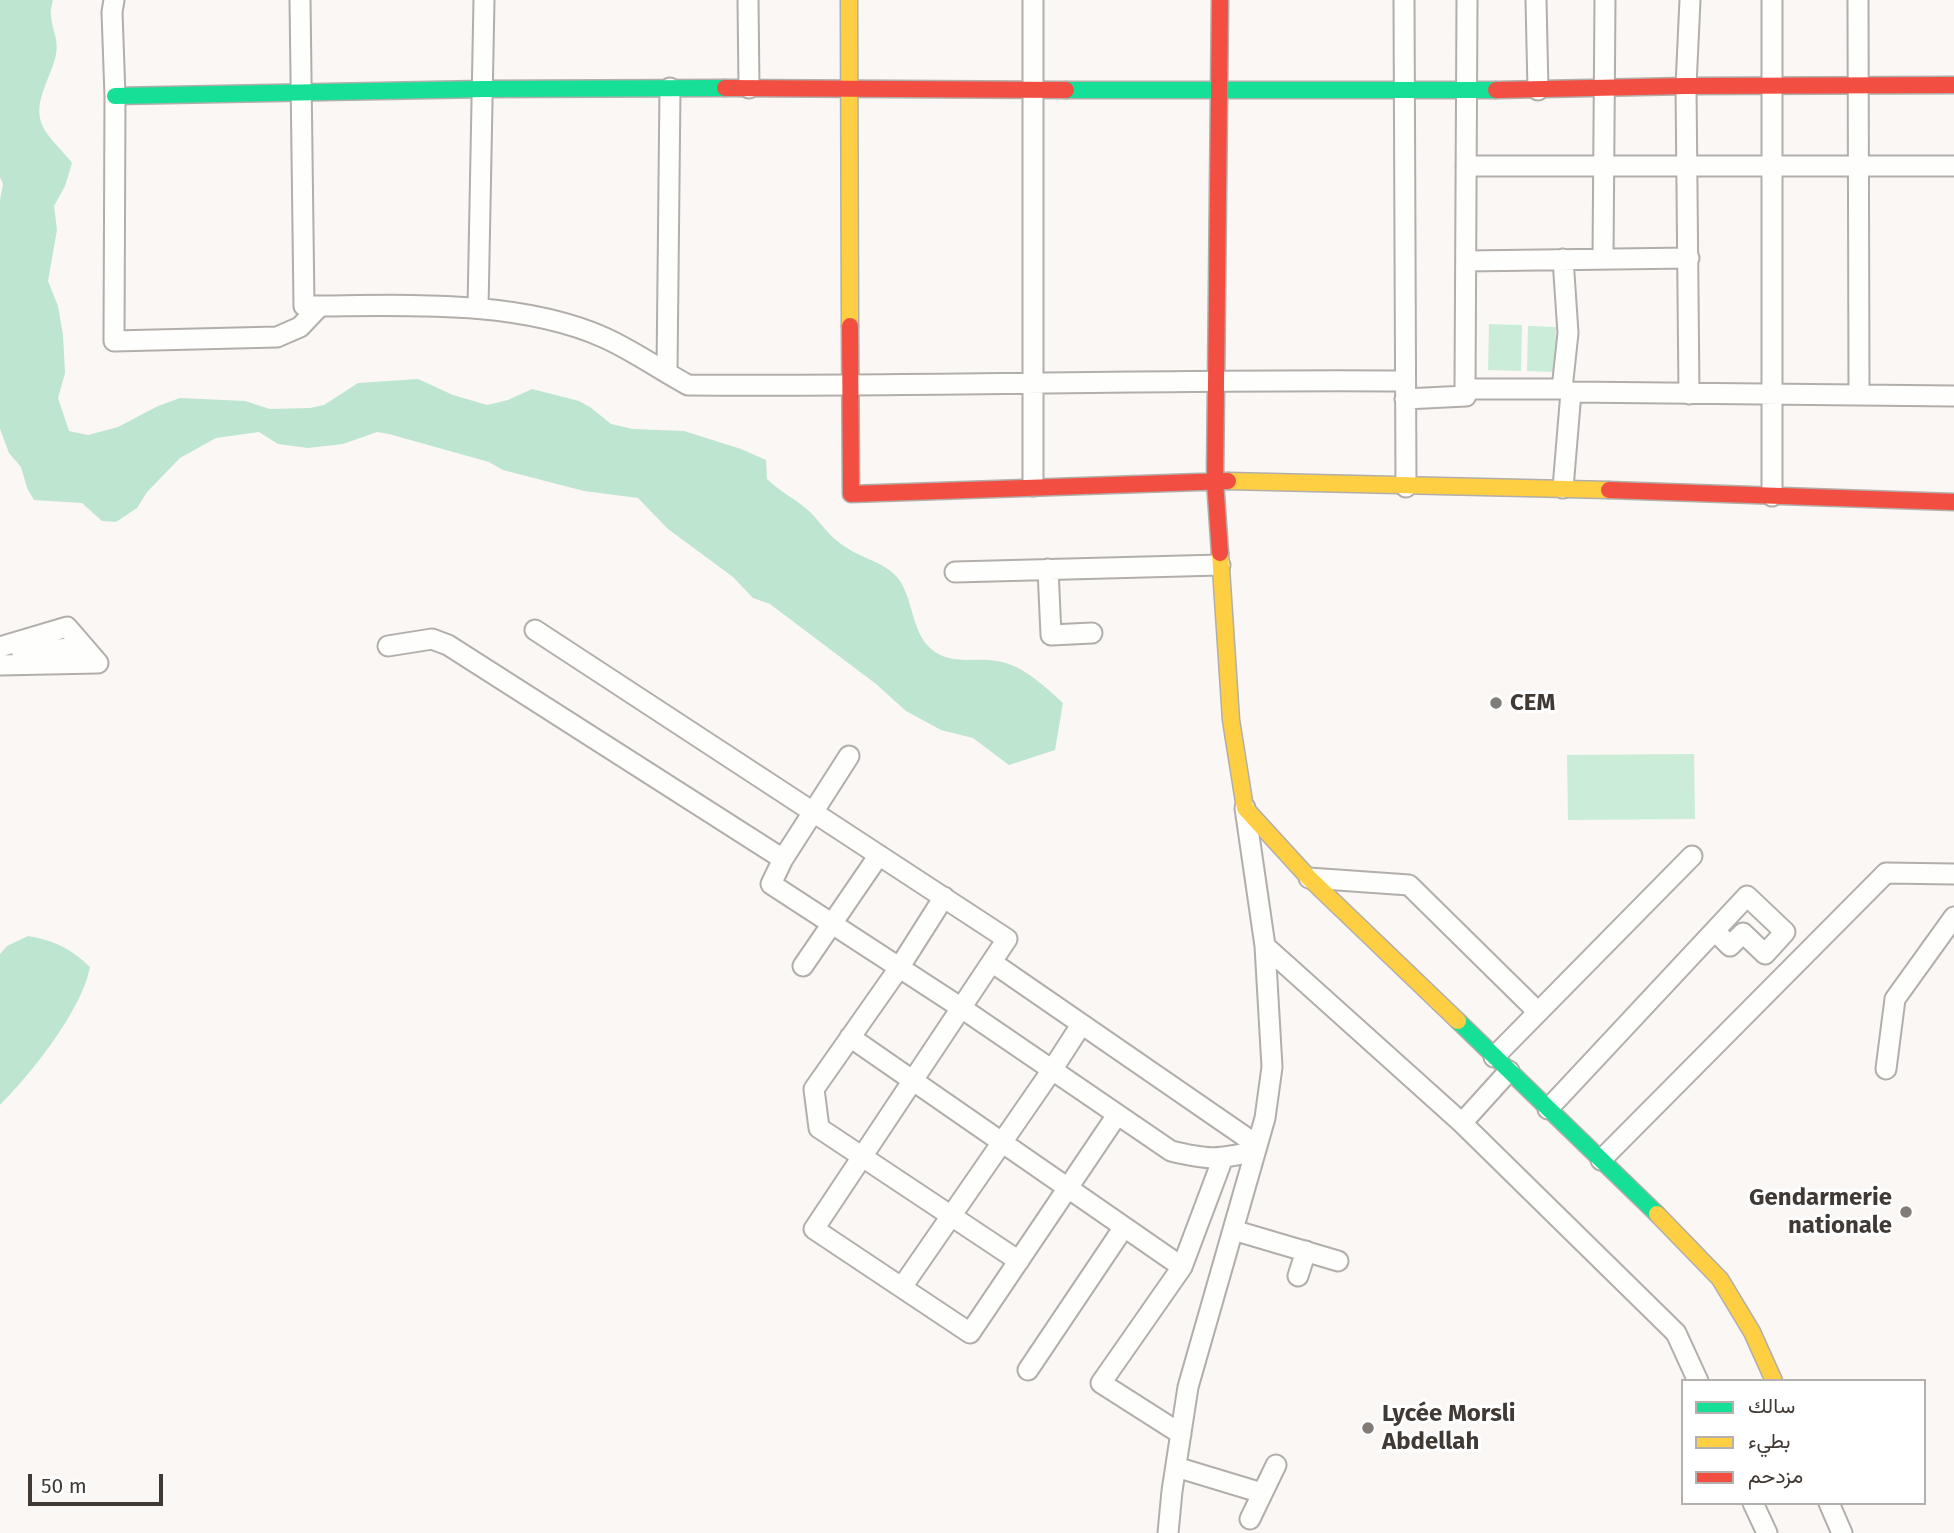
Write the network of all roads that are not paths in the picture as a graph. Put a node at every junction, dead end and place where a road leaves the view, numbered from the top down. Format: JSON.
{"nodes":[{"id":1,"x":114,"y":0,"type":"edge"},
{"id":2,"x":300,"y":0,"type":"edge"},
{"id":3,"x":484,"y":0,"type":"edge"},
{"id":4,"x":748,"y":0,"type":"edge"},
{"id":5,"x":849,"y":0,"type":"edge"},
{"id":6,"x":1033,"y":0,"type":"edge"},
{"id":7,"x":1220,"y":0,"type":"edge"},
{"id":8,"x":1404,"y":0,"type":"edge"},
{"id":9,"x":1467,"y":0,"type":"edge"},
{"id":10,"x":1536,"y":0,"type":"edge"},
{"id":11,"x":1605,"y":0,"type":"edge"},
{"id":12,"x":1690,"y":0,"type":"edge"},
{"id":13,"x":1772,"y":0,"type":"edge"},
{"id":14,"x":1858,"y":0,"type":"edge"},
{"id":15,"x":1858,"y":85,"type":"junction"},
{"id":16,"x":1954,"y":85,"type":"edge"},
{"id":17,"x":1686,"y":86,"type":"junction"},
{"id":18,"x":850,"y":87,"type":"junction"},
{"id":19,"x":1772,"y":87,"type":"junction"},
{"id":20,"x":670,"y":88,"type":"junction"},
{"id":21,"x":749,"y":88,"type":"junction"},
{"id":22,"x":1220,"y":88,"type":"junction"},
{"id":23,"x":483,"y":89,"type":"junction"},
{"id":24,"x":1404,"y":89,"type":"junction"},
{"id":25,"x":1032,"y":90,"type":"junction"},
{"id":26,"x":1467,"y":90,"type":"junction"},
{"id":27,"x":1538,"y":90,"type":"junction"},
{"id":28,"x":1605,"y":90,"type":"junction"},
{"id":29,"x":302,"y":92,"type":"junction"},
{"id":30,"x":115,"y":96,"type":"junction"},
{"id":31,"x":1466,"y":166,"type":"junction"},
{"id":32,"x":1954,"y":166,"type":"edge"},
{"id":33,"x":1604,"y":167,"type":"junction"},
{"id":34,"x":1858,"y":167,"type":"junction"},
{"id":35,"x":1688,"y":168,"type":"junction"},
{"id":36,"x":1772,"y":168,"type":"junction"},
{"id":37,"x":1689,"y":258,"type":"junction"},
{"id":38,"x":1563,"y":259,"type":"junction"},
{"id":39,"x":1603,"y":259,"type":"junction"},
{"id":40,"x":1466,"y":261,"type":"junction"},
{"id":41,"x":320,"y":306,"type":"junction"},
{"id":42,"x":478,"y":308,"type":"junction"},
{"id":43,"x":667,"y":371,"type":"junction"},
{"id":44,"x":1216,"y":379,"type":"junction"},
{"id":45,"x":1033,"y":383,"type":"junction"},
{"id":46,"x":850,"y":386,"type":"junction"},
{"id":47,"x":1465,"y":389,"type":"junction"},
{"id":48,"x":1405,"y":390,"type":"junction"},
{"id":49,"x":1567,"y":390,"type":"junction"},
{"id":50,"x":1689,"y":394,"type":"junction"},
{"id":51,"x":1858,"y":394,"type":"junction"},
{"id":52,"x":1772,"y":396,"type":"junction"},
{"id":53,"x":1954,"y":396,"type":"edge"},
{"id":54,"x":1215,"y":481,"type":"junction"},
{"id":55,"x":1033,"y":486,"type":"junction"},
{"id":56,"x":1406,"y":487,"type":"junction"},
{"id":57,"x":1563,"y":488,"type":"junction"},
{"id":58,"x":1772,"y":496,"type":"junction"},
{"id":59,"x":1954,"y":502,"type":"edge"},
{"id":60,"x":1220,"y":565,"type":"junction"},
{"id":61,"x":1048,"y":569,"type":"junction"},
{"id":62,"x":955,"y":572,"type":"dead end"},
{"id":63,"x":535,"y":630,"type":"dead end"},
{"id":64,"x":1092,"y":633,"type":"dead end"},
{"id":65,"x":83,"y":646,"type":"junction"},
{"id":66,"x":388,"y":646,"type":"dead end"},
{"id":67,"x":0,"y":647,"type":"edge"},
{"id":68,"x":0,"y":657,"type":"edge"},
{"id":69,"x":0,"y":665,"type":"edge"},
{"id":70,"x":849,"y":755,"type":"dead end"},
{"id":71,"x":1245,"y":808,"type":"junction"},
{"id":72,"x":813,"y":812,"type":"junction"},
{"id":73,"x":879,"y":855,"type":"junction"},
{"id":74,"x":1692,"y":856,"type":"dead end"},
{"id":75,"x":783,"y":859,"type":"junction"},
{"id":76,"x":1954,"y":874,"type":"edge"},
{"id":77,"x":1309,"y":878,"type":"junction"},
{"id":78,"x":944,"y":897,"type":"junction"},
{"id":79,"x":1954,"y":917,"type":"edge"},
{"id":80,"x":831,"y":924,"type":"junction"},
{"id":81,"x":1715,"y":931,"type":"dead end"},
{"id":82,"x":1265,"y":946,"type":"junction"},
{"id":83,"x":993,"y":963,"type":"junction"},
{"id":84,"x":803,"y":966,"type":"dead end"},
{"id":85,"x":899,"y":968,"type":"junction"},
{"id":86,"x":963,"y":1009,"type":"junction"},
{"id":87,"x":1538,"y":1012,"type":"junction"},
{"id":88,"x":1081,"y":1025,"type":"junction"},
{"id":89,"x":850,"y":1037,"type":"junction"},
{"id":90,"x":1494,"y":1057,"type":"junction"},
{"id":91,"x":1886,"y":1069,"type":"dead end"},
{"id":92,"x":1052,"y":1070,"type":"junction"},
{"id":93,"x":1509,"y":1071,"type":"junction"},
{"id":94,"x":914,"y":1080,"type":"junction"},
{"id":95,"x":1548,"y":1109,"type":"junction"},
{"id":96,"x":1117,"y":1115,"type":"junction"},
{"id":97,"x":1462,"y":1123,"type":"junction"},
{"id":98,"x":1003,"y":1142,"type":"junction"},
{"id":99,"x":1256,"y":1148,"type":"junction"},
{"id":100,"x":863,"y":1157,"type":"junction"},
{"id":101,"x":1223,"y":1158,"type":"junction"},
{"id":102,"x":1601,"y":1160,"type":"junction"},
{"id":103,"x":1068,"y":1187,"type":"junction"},
{"id":104,"x":952,"y":1215,"type":"junction"},
{"id":105,"x":1124,"y":1227,"type":"junction"},
{"id":106,"x":1233,"y":1230,"type":"junction"},
{"id":107,"x":1306,"y":1251,"type":"junction"},
{"id":108,"x":1018,"y":1261,"type":"junction"},
{"id":109,"x":1338,"y":1261,"type":"dead end"},
{"id":110,"x":1182,"y":1267,"type":"junction"},
{"id":111,"x":1298,"y":1276,"type":"dead end"},
{"id":112,"x":902,"y":1287,"type":"junction"},
{"id":113,"x":1028,"y":1370,"type":"dead end"},
{"id":114,"x":1697,"y":1379,"type":"edge"},
{"id":115,"x":1773,"y":1379,"type":"edge"},
{"id":116,"x":1181,"y":1434,"type":"junction"},
{"id":117,"x":1276,"y":1465,"type":"dead end"},
{"id":118,"x":1176,"y":1467,"type":"junction"},
{"id":119,"x":1262,"y":1493,"type":"junction"},
{"id":120,"x":1754,"y":1505,"type":"edge"},
{"id":121,"x":1830,"y":1505,"type":"edge"},
{"id":122,"x":1250,"y":1519,"type":"dead end"},
{"id":123,"x":1168,"y":1533,"type":"edge"},
{"id":124,"x":1766,"y":1533,"type":"edge"},
{"id":125,"x":1842,"y":1533,"type":"edge"}],
"edges":[{"from":1,"to":30,"type":"street"},
{"from":2,"to":29,"type":"street"},
{"from":3,"to":23,"type":"street"},
{"from":4,"to":21,"type":"street"},
{"from":5,"to":18,"type":"street"},
{"from":6,"to":25,"type":"street"},
{"from":7,"to":22,"type":"street"},
{"from":8,"to":24,"type":"street"},
{"from":9,"to":26,"type":"street"},
{"from":10,"to":27,"type":"street"},
{"from":11,"to":28,"type":"street"},
{"from":12,"to":17,"type":"street"},
{"from":13,"to":19,"type":"street"},
{"from":14,"to":15,"type":"street"},
{"from":15,"to":16,"type":"street"},
{"from":15,"to":19,"type":"street"},
{"from":15,"to":34,"type":"street"},
{"from":17,"to":19,"type":"street"},
{"from":17,"to":28,"type":"street"},
{"from":17,"to":35,"type":"street"},
{"from":18,"to":21,"type":"street"},
{"from":18,"to":25,"type":"street"},
{"from":18,"to":46,"type":"street"},
{"from":19,"to":36,"type":"street"},
{"from":20,"to":21,"type":"street"},
{"from":20,"to":23,"type":"street"},
{"from":20,"to":43,"type":"street"},
{"from":22,"to":24,"type":"street"},
{"from":22,"to":25,"type":"street"},
{"from":22,"to":44,"type":"street"},
{"from":23,"to":29,"type":"street"},
{"from":23,"to":42,"type":"street"},
{"from":24,"to":26,"type":"street"},
{"from":24,"to":48,"type":"street"},
{"from":25,"to":45,"type":"street"},
{"from":26,"to":27,"type":"street"},
{"from":26,"to":31,"type":"street"},
{"from":27,"to":28,"type":"street"},
{"from":28,"to":33,"type":"street"},
{"from":29,"to":30,"type":"street"},
{"from":29,"to":41,"type":"street"},
{"from":30,"to":41,"type":"street"},
{"from":31,"to":33,"type":"street"},
{"from":31,"to":40,"type":"street"},
{"from":32,"to":34,"type":"street"},
{"from":33,"to":35,"type":"street"},
{"from":33,"to":39,"type":"street"},
{"from":34,"to":36,"type":"street"},
{"from":34,"to":51,"type":"street"},
{"from":35,"to":36,"type":"street"},
{"from":35,"to":37,"type":"street"},
{"from":36,"to":52,"type":"street"},
{"from":37,"to":39,"type":"street"},
{"from":37,"to":50,"type":"street"},
{"from":38,"to":39,"type":"street"},
{"from":38,"to":40,"type":"street"},
{"from":38,"to":49,"type":"street"},
{"from":40,"to":47,"type":"street"},
{"from":41,"to":42,"type":"street"},
{"from":42,"to":43,"type":"street"},
{"from":43,"to":46,"type":"street"},
{"from":44,"to":45,"type":"street"},
{"from":44,"to":48,"type":"street"},
{"from":44,"to":54,"type":"street"},
{"from":45,"to":46,"type":"street"},
{"from":45,"to":55,"type":"street"},
{"from":46,"to":55,"type":"street"},
{"from":47,"to":48,"type":"street"},
{"from":47,"to":49,"type":"street"},
{"from":48,"to":56,"type":"street"},
{"from":49,"to":50,"type":"street"},
{"from":49,"to":57,"type":"street"},
{"from":50,"to":52,"type":"street"},
{"from":51,"to":52,"type":"street"},
{"from":51,"to":53,"type":"street"},
{"from":52,"to":58,"type":"street"},
{"from":54,"to":55,"type":"street"},
{"from":54,"to":56,"type":"street"},
{"from":54,"to":60,"type":"street"},
{"from":56,"to":57,"type":"street"},
{"from":57,"to":58,"type":"street"},
{"from":58,"to":59,"type":"street"},
{"from":60,"to":61,"type":"street"},
{"from":60,"to":71,"type":"street"},
{"from":61,"to":62,"type":"street"},
{"from":61,"to":64,"type":"street"},
{"from":63,"to":72,"type":"street"},
{"from":65,"to":67,"type":"street"},
{"from":65,"to":68,"type":"street"},
{"from":65,"to":69,"type":"street"},
{"from":66,"to":75,"type":"street"},
{"from":70,"to":72,"type":"street"},
{"from":71,"to":77,"type":"street"},
{"from":71,"to":82,"type":"street"},
{"from":72,"to":73,"type":"street"},
{"from":72,"to":75,"type":"street"},
{"from":73,"to":78,"type":"street"},
{"from":73,"to":80,"type":"street"},
{"from":74,"to":87,"type":"street"},
{"from":75,"to":80,"type":"street"},
{"from":76,"to":102,"type":"street"},
{"from":77,"to":87,"type":"street"},
{"from":77,"to":90,"type":"street"},
{"from":78,"to":83,"type":"street"},
{"from":78,"to":85,"type":"street"},
{"from":79,"to":91,"type":"street"},
{"from":80,"to":84,"type":"street"},
{"from":80,"to":85,"type":"street"},
{"from":81,"to":95,"type":"street"},
{"from":82,"to":97,"type":"street"},
{"from":82,"to":99,"type":"street"},
{"from":83,"to":86,"type":"street"},
{"from":83,"to":88,"type":"street"},
{"from":85,"to":86,"type":"street"},
{"from":85,"to":89,"type":"street"},
{"from":86,"to":92,"type":"street"},
{"from":86,"to":94,"type":"street"},
{"from":87,"to":90,"type":"street"},
{"from":88,"to":92,"type":"street"},
{"from":88,"to":99,"type":"street"},
{"from":89,"to":94,"type":"street"},
{"from":89,"to":100,"type":"street"},
{"from":90,"to":93,"type":"street"},
{"from":92,"to":96,"type":"street"},
{"from":92,"to":98,"type":"street"},
{"from":93,"to":95,"type":"street"},
{"from":93,"to":97,"type":"street"},
{"from":94,"to":98,"type":"street"},
{"from":94,"to":100,"type":"street"},
{"from":95,"to":102,"type":"street"},
{"from":96,"to":101,"type":"street"},
{"from":96,"to":103,"type":"street"},
{"from":97,"to":114,"type":"street"},
{"from":98,"to":103,"type":"street"},
{"from":98,"to":104,"type":"street"},
{"from":99,"to":101,"type":"street"},
{"from":99,"to":106,"type":"street"},
{"from":100,"to":104,"type":"street"},
{"from":100,"to":112,"type":"street"},
{"from":101,"to":110,"type":"street"},
{"from":102,"to":115,"type":"street"},
{"from":103,"to":105,"type":"street"},
{"from":103,"to":108,"type":"street"},
{"from":104,"to":108,"type":"street"},
{"from":104,"to":112,"type":"street"},
{"from":105,"to":110,"type":"street"},
{"from":105,"to":113,"type":"street"},
{"from":106,"to":107,"type":"street"},
{"from":106,"to":116,"type":"street"},
{"from":107,"to":109,"type":"street"},
{"from":107,"to":111,"type":"street"},
{"from":108,"to":112,"type":"street"},
{"from":110,"to":116,"type":"street"},
{"from":116,"to":118,"type":"street"},
{"from":117,"to":119,"type":"street"},
{"from":118,"to":119,"type":"street"},
{"from":118,"to":123,"type":"street"},
{"from":119,"to":122,"type":"street"},
{"from":120,"to":124,"type":"street"},
{"from":121,"to":125,"type":"street"}]}
